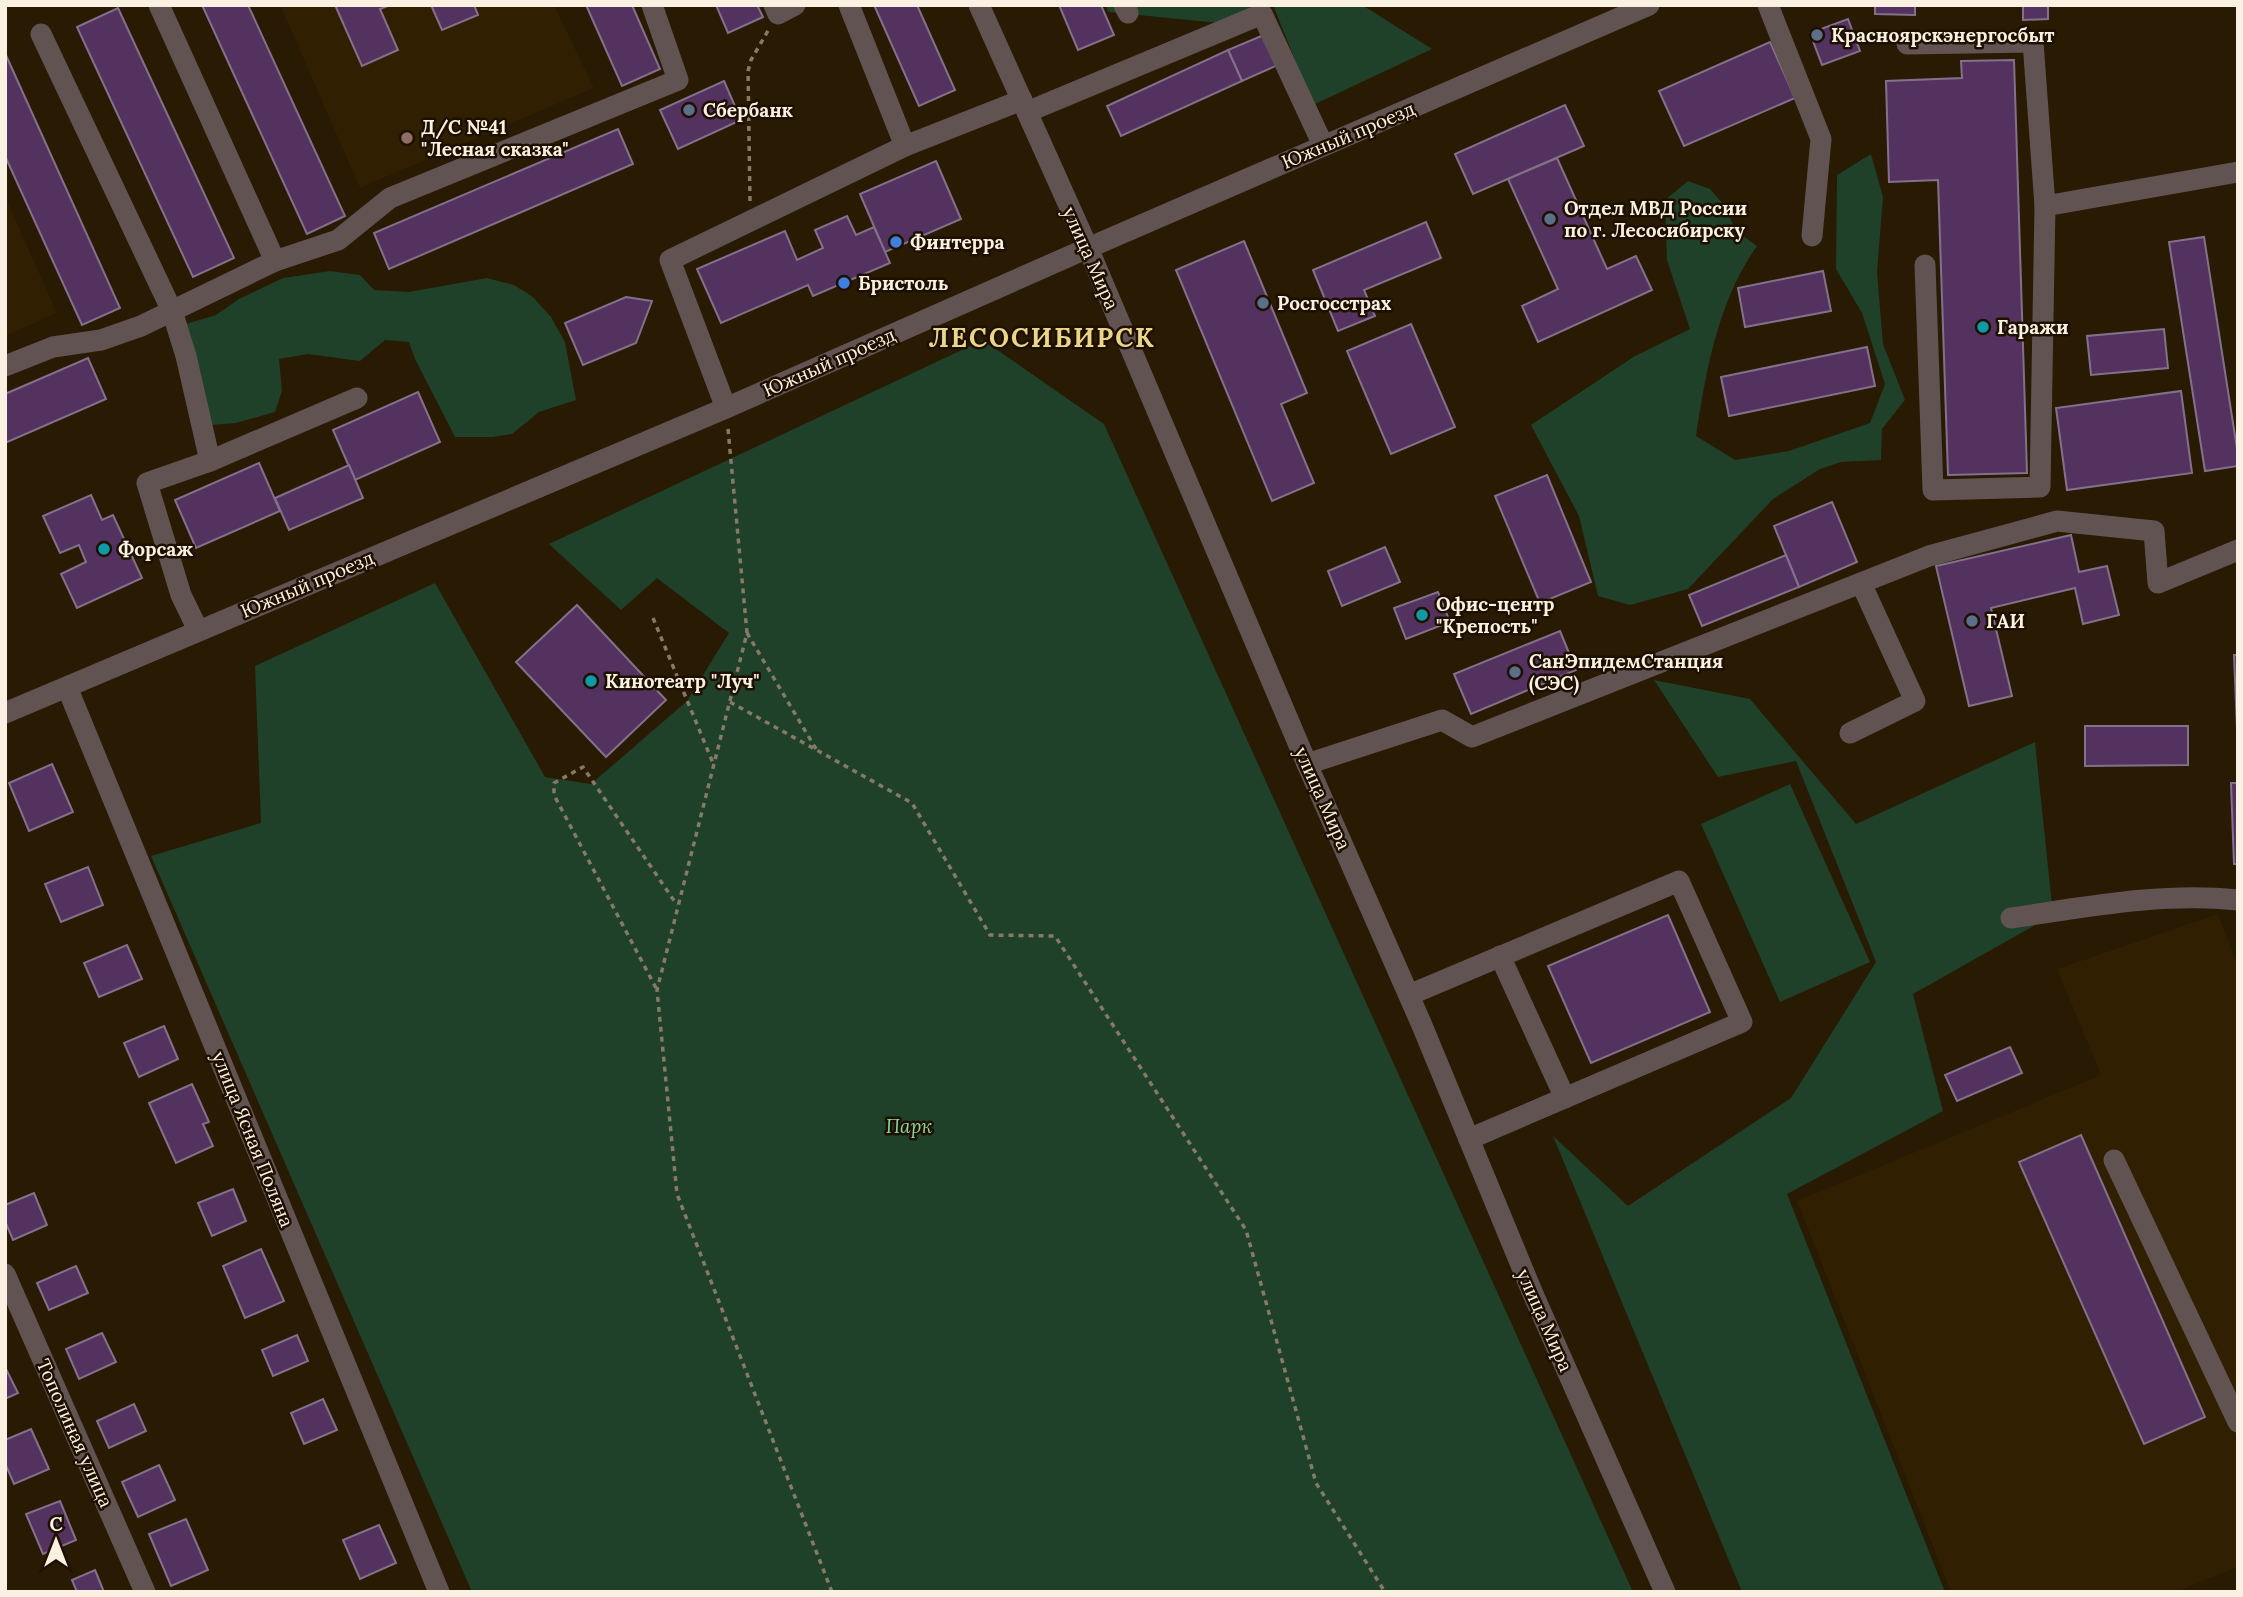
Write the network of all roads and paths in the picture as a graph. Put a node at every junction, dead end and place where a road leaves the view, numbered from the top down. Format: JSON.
{"nodes":[{"id":1,"x":159,"y":5,"type":"edge"},
{"id":2,"x":652,"y":5,"type":"edge"},
{"id":3,"x":849,"y":5,"type":"edge"},
{"id":4,"x":979,"y":5,"type":"edge"},
{"id":5,"x":1650,"y":5,"type":"edge"},
{"id":6,"x":1769,"y":5,"type":"edge"},
{"id":7,"x":782,"y":8,"type":"edge"},
{"id":8,"x":41,"y":34,"type":"dead end"},
{"id":9,"x":1907,"y":44,"type":"dead end"},
{"id":10,"x":1024,"y":106,"type":"junction"},
{"id":11,"x":1323,"y":145,"type":"junction"},
{"id":12,"x":905,"y":146,"type":"junction"},
{"id":13,"x":2238,"y":172,"type":"edge"},
{"id":14,"x":2045,"y":206,"type":"junction"},
{"id":15,"x":750,"y":221,"type":"junction"},
{"id":16,"x":1812,"y":236,"type":"dead end"},
{"id":17,"x":1088,"y":248,"type":"junction"},
{"id":18,"x":275,"y":261,"type":"junction"},
{"id":19,"x":1925,"y":265,"type":"dead end"},
{"id":20,"x":172,"y":311,"type":"junction"},
{"id":21,"x":5,"y":366,"type":"edge"},
{"id":22,"x":357,"y":398,"type":"dead end"},
{"id":23,"x":726,"y":408,"type":"junction"},
{"id":24,"x":210,"y":461,"type":"junction"},
{"id":25,"x":2238,"y":550,"type":"edge"},
{"id":26,"x":1861,"y":583,"type":"junction"},
{"id":27,"x":653,"y":618,"type":"dead end"},
{"id":28,"x":198,"y":630,"type":"junction"},
{"id":29,"x":747,"y":633,"type":"junction"},
{"id":30,"x":67,"y":687,"type":"junction"},
{"id":31,"x":730,"y":702,"type":"junction"},
{"id":32,"x":5,"y":713,"type":"edge"},
{"id":33,"x":1850,"y":733,"type":"dead end"},
{"id":34,"x":817,"y":750,"type":"junction"},
{"id":35,"x":1307,"y":764,"type":"junction"},
{"id":36,"x":714,"y":765,"type":"junction"},
{"id":37,"x":2238,"y":901,"type":"edge"},
{"id":38,"x":678,"y":907,"type":"junction"},
{"id":39,"x":2011,"y":918,"type":"dead end"},
{"id":40,"x":1500,"y":956,"type":"junction"},
{"id":41,"x":657,"y":990,"type":"junction"},
{"id":42,"x":1409,"y":995,"type":"junction"},
{"id":43,"x":1565,"y":1098,"type":"junction"},
{"id":44,"x":1469,"y":1139,"type":"junction"},
{"id":45,"x":2114,"y":1160,"type":"dead end"},
{"id":46,"x":5,"y":1274,"type":"edge"},
{"id":47,"x":2238,"y":1422,"type":"edge"},
{"id":48,"x":145,"y":1592,"type":"edge"},
{"id":49,"x":439,"y":1592,"type":"edge"},
{"id":50,"x":832,"y":1592,"type":"edge"},
{"id":51,"x":1385,"y":1592,"type":"edge"},
{"id":52,"x":1665,"y":1592,"type":"edge"}],
"edges":[{"from":1,"to":18,"type":"street"},
{"from":2,"to":18,"type":"street"},
{"from":3,"to":12,"type":"street"},
{"from":4,"to":10,"type":"street","name":"улица Мира"},
{"from":5,"to":11,"type":"street","name":"Южный проезд"},
{"from":6,"to":16,"type":"street"},
{"from":7,"to":15,"type":"path"},
{"from":8,"to":20,"type":"street"},
{"from":9,"to":14,"type":"street"},
{"from":10,"to":11,"type":"street"},
{"from":10,"to":12,"type":"street"},
{"from":10,"to":17,"type":"street","name":"улица Мира"},
{"from":11,"to":17,"type":"street","name":"Южный проезд"},
{"from":12,"to":15,"type":"street"},
{"from":13,"to":14,"type":"street"},
{"from":14,"to":19,"type":"street"},
{"from":15,"to":23,"type":"street"},
{"from":17,"to":23,"type":"street","name":"Южный проезд"},
{"from":17,"to":35,"type":"street","name":"улица Мира"},
{"from":18,"to":20,"type":"street"},
{"from":20,"to":21,"type":"street"},
{"from":20,"to":24,"type":"street"},
{"from":22,"to":24,"type":"street"},
{"from":23,"to":28,"type":"street","name":"Южный проезд"},
{"from":23,"to":29,"type":"path"},
{"from":24,"to":28,"type":"street"},
{"from":25,"to":26,"type":"street"},
{"from":26,"to":33,"type":"street"},
{"from":26,"to":35,"type":"street"},
{"from":27,"to":36,"type":"path"},
{"from":28,"to":30,"type":"street","name":"Южный проезд"},
{"from":29,"to":31,"type":"path"},
{"from":29,"to":34,"type":"path"},
{"from":30,"to":32,"type":"street","name":"Южный проезд"},
{"from":30,"to":49,"type":"street","name":"улица Ясная Поляна"},
{"from":31,"to":34,"type":"path"},
{"from":31,"to":36,"type":"path"},
{"from":34,"to":51,"type":"path"},
{"from":35,"to":42,"type":"street","name":"улица Мира"},
{"from":36,"to":38,"type":"path"},
{"from":37,"to":39,"type":"street"},
{"from":38,"to":41,"type":"path"},
{"from":38,"to":41,"type":"path"},
{"from":40,"to":42,"type":"street"},
{"from":40,"to":43,"type":"street"},
{"from":40,"to":43,"type":"street"},
{"from":41,"to":50,"type":"path"},
{"from":42,"to":44,"type":"street","name":"улица Мира"},
{"from":43,"to":44,"type":"street"},
{"from":44,"to":52,"type":"street","name":"улица Мира"},
{"from":45,"to":47,"type":"street"},
{"from":46,"to":48,"type":"street","name":"Тополиная улица"}]}
